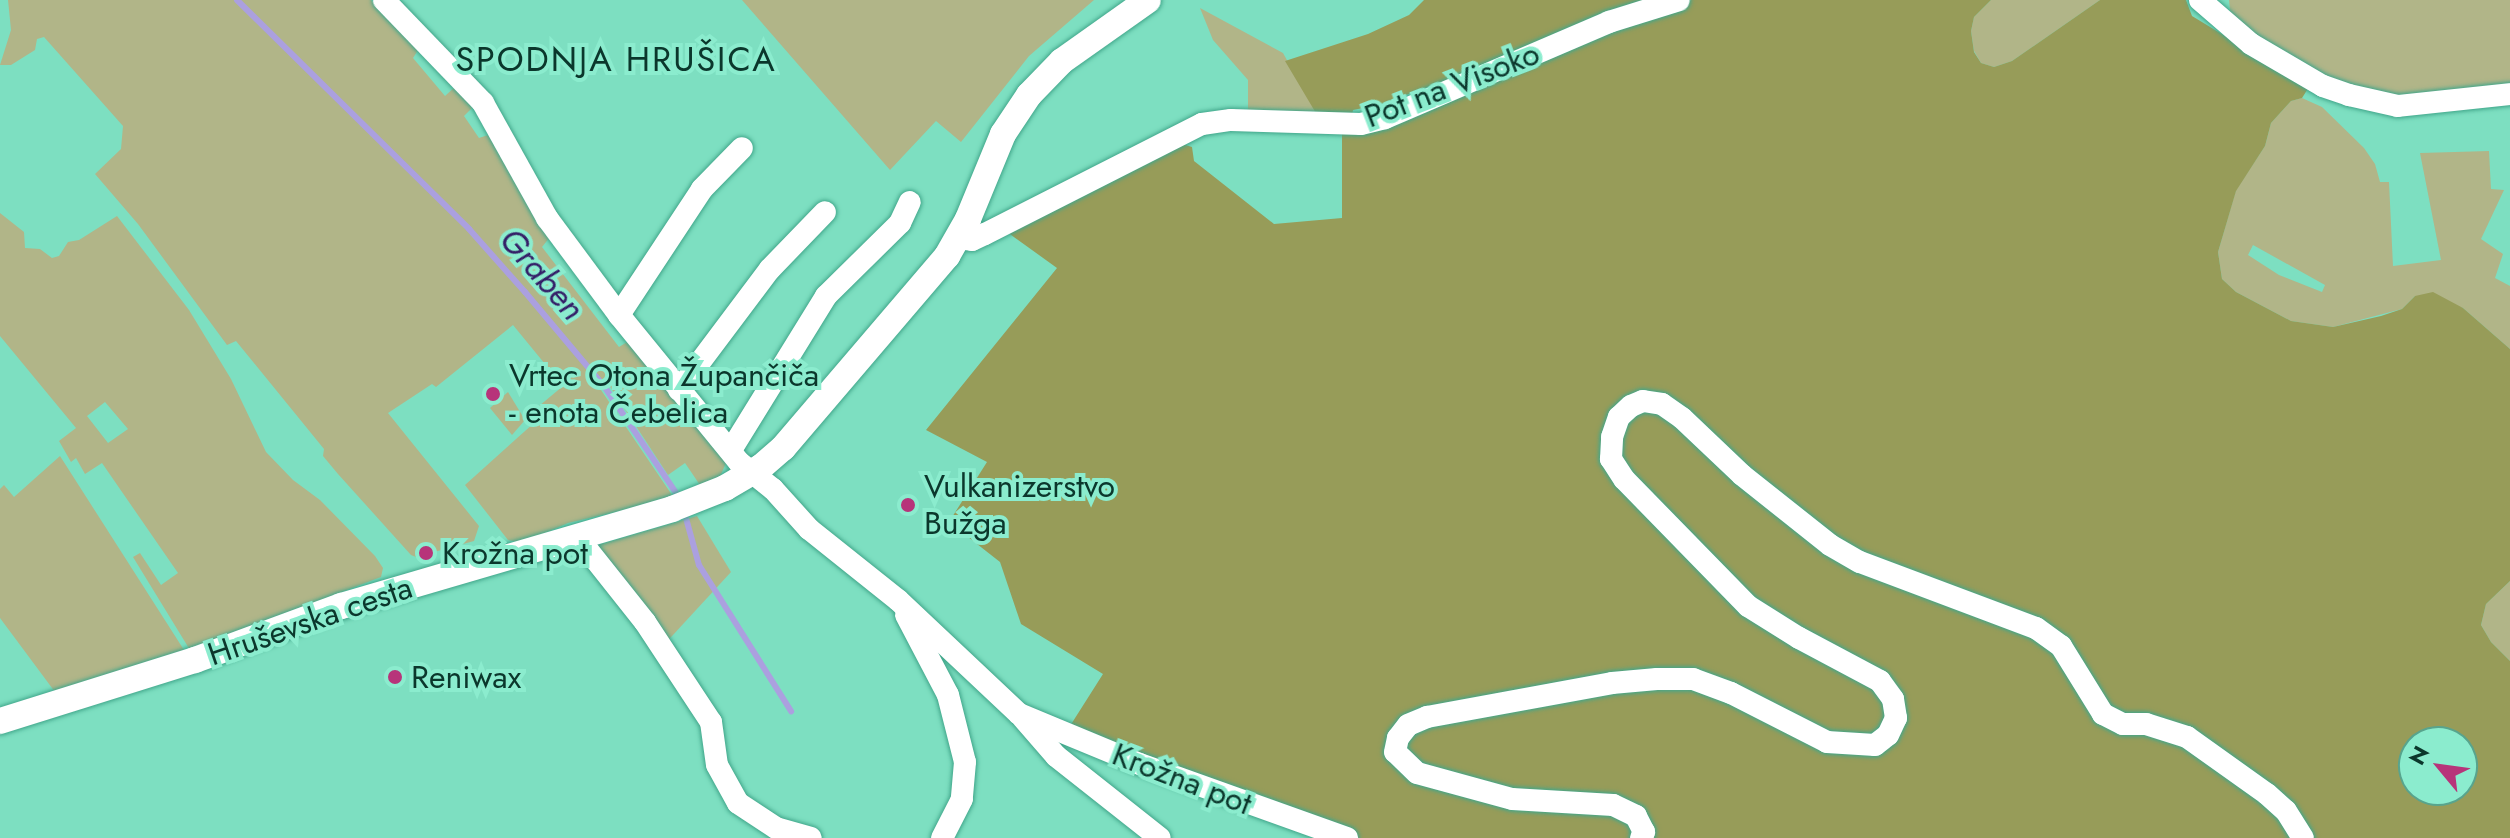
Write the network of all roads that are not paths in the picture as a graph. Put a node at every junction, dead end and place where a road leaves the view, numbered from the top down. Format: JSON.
{"nodes":[{"id":1,"x":384,"y":0,"type":"edge"},
{"id":2,"x":1148,"y":0,"type":"edge"},
{"id":3,"x":1679,"y":0,"type":"edge"},
{"id":4,"x":2200,"y":0,"type":"edge"},
{"id":5,"x":2510,"y":94,"type":"edge"},
{"id":6,"x":742,"y":148,"type":"dead end"},
{"id":7,"x":910,"y":202,"type":"dead end"},
{"id":8,"x":825,"y":212,"type":"dead end"},
{"id":9,"x":958,"y":238,"type":"junction"},
{"id":10,"x":619,"y":315,"type":"junction"},
{"id":11,"x":679,"y":390,"type":"junction"},
{"id":12,"x":731,"y":450,"type":"junction"},
{"id":13,"x":752,"y":473,"type":"junction"},
{"id":14,"x":581,"y":535,"type":"junction"},
{"id":15,"x":898,"y":600,"type":"junction"},
{"id":16,"x":1019,"y":714,"type":"junction"},
{"id":17,"x":0,"y":721,"type":"edge"},
{"id":18,"x":811,"y":838,"type":"edge"},
{"id":19,"x":942,"y":838,"type":"edge"},
{"id":20,"x":1160,"y":838,"type":"edge"},
{"id":21,"x":1347,"y":838,"type":"edge"},
{"id":22,"x":1641,"y":838,"type":"edge"},
{"id":23,"x":2303,"y":838,"type":"edge"}],
"edges":[{"from":1,"to":10,"type":"street","name":"Krožna pot"},
{"from":2,"to":9,"type":"street","name":"Hruševska cesta"},
{"from":3,"to":9,"type":"street","name":"Pot na Visoko"},
{"from":4,"to":5,"type":"street"},
{"from":6,"to":10,"type":"street"},
{"from":7,"to":12,"type":"street"},
{"from":8,"to":11,"type":"street"},
{"from":9,"to":13,"type":"street","name":"Hruševska cesta"},
{"from":10,"to":11,"type":"street","name":"Krožna pot"},
{"from":11,"to":12,"type":"street","name":"Krožna pot"},
{"from":12,"to":13,"type":"street","name":"Krožna pot"},
{"from":13,"to":14,"type":"street","name":"Hruševska cesta"},
{"from":13,"to":15,"type":"street","name":"Krožna pot"},
{"from":14,"to":17,"type":"street","name":"Hruševska cesta"},
{"from":14,"to":18,"type":"street"},
{"from":15,"to":16,"type":"street","name":"Krožna pot"},
{"from":15,"to":19,"type":"street","name":"Krožna pot"},
{"from":16,"to":20,"type":"street","name":"Krožna pot"},
{"from":16,"to":21,"type":"street","name":"Krožna pot"},
{"from":22,"to":23,"type":"street"}]}
